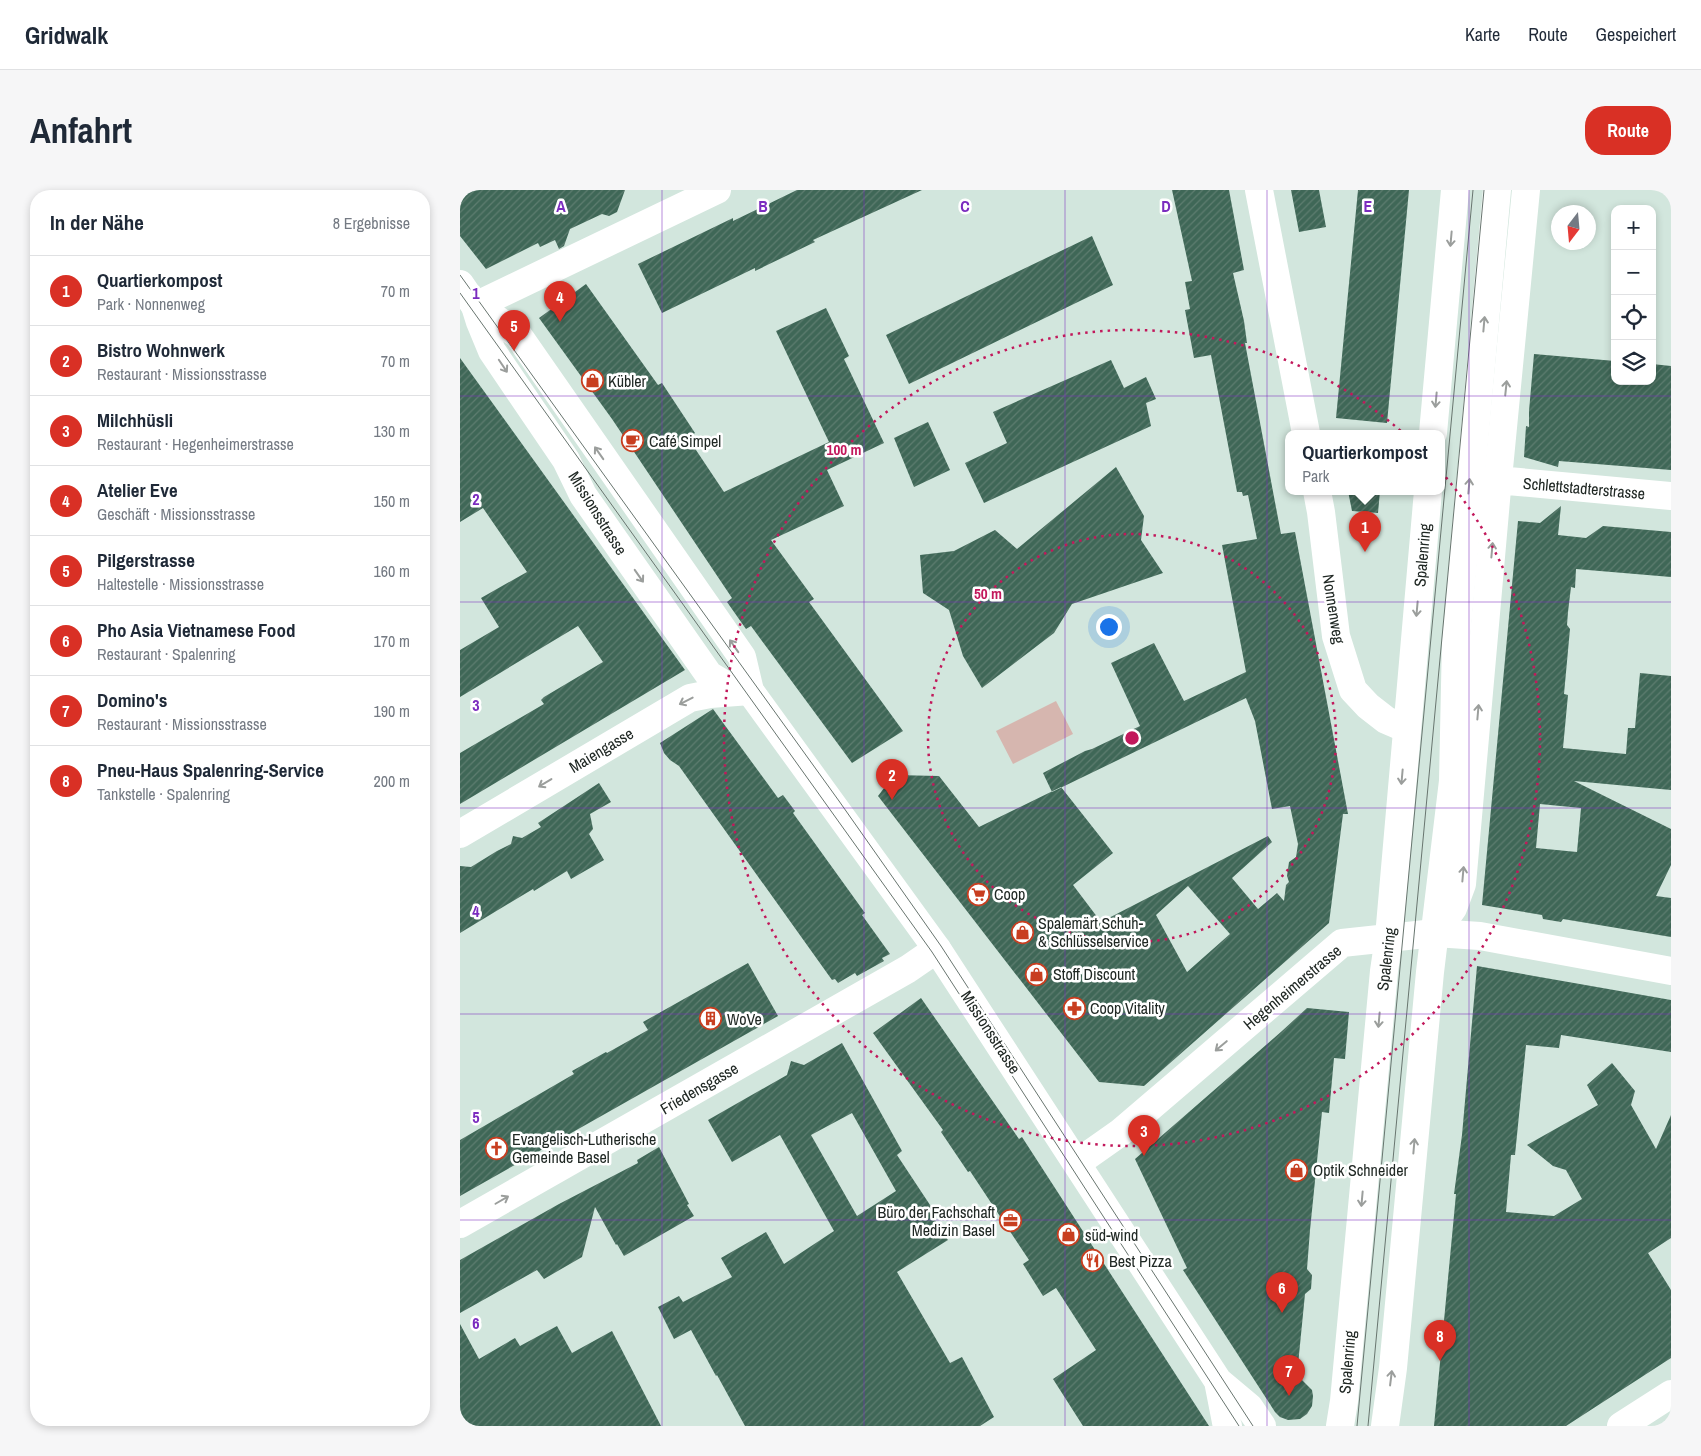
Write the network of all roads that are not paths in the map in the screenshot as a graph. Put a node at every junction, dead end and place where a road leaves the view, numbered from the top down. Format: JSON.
{"nodes":[{"id":1,"x":717,"y":190,"type":"edge"},
{"id":2,"x":1260,"y":190,"type":"edge"},
{"id":3,"x":1455,"y":190,"type":"edge"},
{"id":4,"x":1497,"y":190,"type":"edge"},
{"id":5,"x":1526,"y":190,"type":"edge"},
{"id":6,"x":468,"y":295,"type":"edge"},
{"id":7,"x":1305,"y":430,"type":"edge"},
{"id":8,"x":1433,"y":430,"type":"edge"},
{"id":9,"x":1498,"y":480,"type":"junction"},
{"id":10,"x":1318,"y":495,"type":"edge"},
{"id":11,"x":1428,"y":495,"type":"edge"},
{"id":12,"x":1671,"y":496,"type":"edge"},
{"id":13,"x":750,"y":691,"type":"junction"},
{"id":14,"x":1407,"y":729,"type":"junction"},
{"id":15,"x":460,"y":834,"type":"edge"},
{"id":16,"x":1435,"y":933,"type":"junction"},
{"id":17,"x":1389,"y":937,"type":"junction"},
{"id":18,"x":937,"y":949,"type":"junction"},
{"id":19,"x":1671,"y":971,"type":"edge"},
{"id":20,"x":1077,"y":1163,"type":"junction"},
{"id":21,"x":460,"y":1224,"type":"edge"},
{"id":22,"x":1218,"y":1381,"type":"junction"},
{"id":23,"x":1671,"y":1394,"type":"edge"},
{"id":24,"x":1228,"y":1426,"type":"edge"},
{"id":25,"x":1262,"y":1426,"type":"edge"},
{"id":26,"x":1340,"y":1426,"type":"edge"},
{"id":27,"x":1385,"y":1426,"type":"edge"},
{"id":28,"x":1621,"y":1426,"type":"edge"}],
"edges":[{"from":1,"to":6,"type":"main road"},
{"from":2,"to":7,"type":"main road"},
{"from":3,"to":8,"type":"main road","one_way":true},
{"from":16,"to":4,"type":"main road","one_way":true},
{"from":9,"to":5,"type":"main road","one_way":true},
{"from":13,"to":6,"type":"main road","name":"Missionsstrasse","one_way":true},
{"from":6,"to":13,"type":"main road","name":"Missionsstrasse","one_way":true},
{"from":9,"to":12,"type":"main road","name":"Schlettstadterstrasse"},
{"from":16,"to":9,"type":"main road","one_way":true},
{"from":10,"to":14,"type":"main road","name":"Nonnenweg"},
{"from":11,"to":14,"type":"main road","name":"Spalenring","one_way":true},
{"from":13,"to":15,"type":"main road","name":"Maiengasse","one_way":true},
{"from":13,"to":18,"type":"main road","name":"Missionsstrasse"},
{"from":14,"to":17,"type":"main road","name":"Spalenring","one_way":true},
{"from":16,"to":17,"type":"main road","name":"Hegenheimerstrasse"},
{"from":16,"to":19,"type":"main road","name":"Hegenheimerstrasse"},
{"from":27,"to":16,"type":"main road","one_way":true},
{"from":17,"to":20,"type":"main road","name":"Hegenheimerstrasse","one_way":true},
{"from":17,"to":26,"type":"main road","name":"Spalenring","one_way":true},
{"from":18,"to":20,"type":"main road","name":"Missionsstrasse"},
{"from":21,"to":18,"type":"main road","name":"Friedensgasse","one_way":true},
{"from":20,"to":22,"type":"main road","name":"Missionsstrasse"},
{"from":22,"to":24,"type":"main road","name":"Missionsstrasse"},
{"from":22,"to":25,"type":"main road","name":"Missionsstrasse"},
{"from":23,"to":28,"type":"main road"}]}
